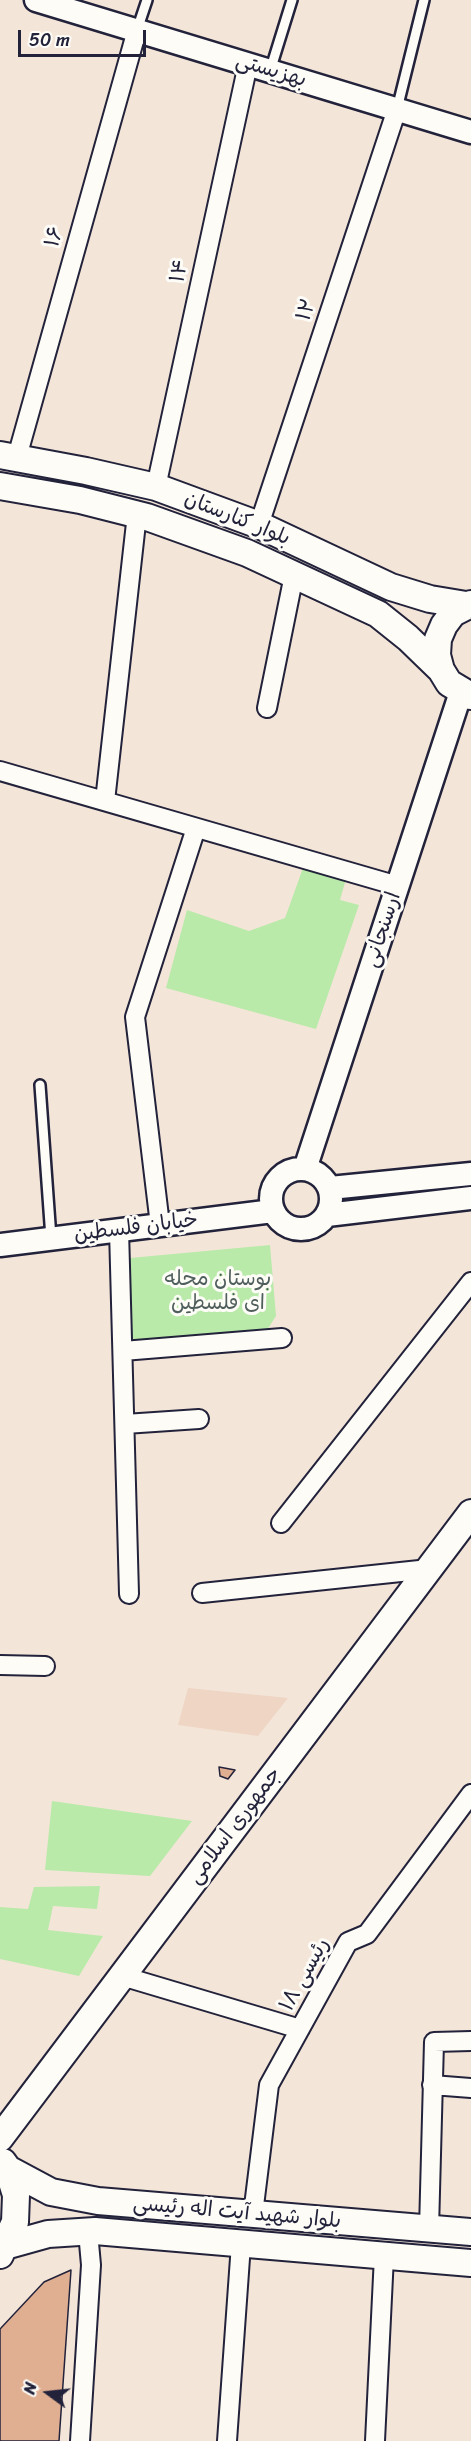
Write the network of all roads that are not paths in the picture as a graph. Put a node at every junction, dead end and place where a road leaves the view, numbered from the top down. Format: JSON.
{"nodes":[{"id":1,"x":36,"y":0,"type":"edge"},
{"id":2,"x":147,"y":0,"type":"edge"},
{"id":3,"x":292,"y":0,"type":"edge"},
{"id":4,"x":424,"y":0,"type":"edge"},
{"id":5,"x":136,"y":30,"type":"junction"},
{"id":6,"x":248,"y":64,"type":"junction"},
{"id":7,"x":270,"y":71,"type":"junction"},
{"id":8,"x":397,"y":110,"type":"junction"},
{"id":9,"x":471,"y":132,"type":"edge"},
{"id":10,"x":8,"y":456,"type":"edge"},
{"id":11,"x":0,"y":486,"type":"edge"},
{"id":12,"x":156,"y":488,"type":"junction"},
{"id":13,"x":136,"y":514,"type":"junction"},
{"id":14,"x":259,"y":525,"type":"junction"},
{"id":15,"x":294,"y":575,"type":"junction"},
{"id":16,"x":469,"y":604,"type":"edge"},
{"id":17,"x":441,"y":670,"type":"junction"},
{"id":18,"x":466,"y":694,"type":"edge"},
{"id":19,"x":267,"y":708,"type":"dead end"},
{"id":20,"x":0,"y":771,"type":"edge"},
{"id":21,"x":105,"y":801,"type":"junction"},
{"id":22,"x":196,"y":828,"type":"junction"},
{"id":23,"x":398,"y":886,"type":"junction"},
{"id":24,"x":40,"y":1085,"type":"dead end"},
{"id":25,"x":305,"y":1169,"type":"junction"},
{"id":26,"x":471,"y":1174,"type":"edge"},
{"id":27,"x":330,"y":1188,"type":"junction"},
{"id":28,"x":471,"y":1198,"type":"edge"},
{"id":29,"x":273,"y":1211,"type":"junction"},
{"id":30,"x":327,"y":1215,"type":"junction"},
{"id":31,"x":160,"y":1225,"type":"junction"},
{"id":32,"x":119,"y":1230,"type":"junction"},
{"id":33,"x":51,"y":1238,"type":"junction"},
{"id":34,"x":0,"y":1245,"type":"edge"},
{"id":35,"x":471,"y":1282,"type":"edge"},
{"id":36,"x":282,"y":1338,"type":"dead end"},
{"id":37,"x":123,"y":1351,"type":"junction"},
{"id":38,"x":199,"y":1419,"type":"dead end"},
{"id":39,"x":125,"y":1424,"type":"junction"},
{"id":40,"x":471,"y":1513,"type":"edge"},
{"id":41,"x":281,"y":1523,"type":"dead end"},
{"id":42,"x":429,"y":1569,"type":"junction"},
{"id":43,"x":202,"y":1593,"type":"dead end"},
{"id":44,"x":129,"y":1594,"type":"dead end"},
{"id":45,"x":0,"y":1665,"type":"edge"},
{"id":46,"x":45,"y":1666,"type":"dead end"},
{"id":47,"x":471,"y":1794,"type":"edge"},
{"id":48,"x":122,"y":1976,"type":"junction"},
{"id":49,"x":300,"y":2029,"type":"junction"},
{"id":50,"x":471,"y":2042,"type":"edge"},
{"id":51,"x":432,"y":2085,"type":"junction"},
{"id":52,"x":471,"y":2088,"type":"edge"},
{"id":53,"x":0,"y":2138,"type":"edge"},
{"id":54,"x":4,"y":2164,"type":"edge"},
{"id":55,"x":253,"y":2214,"type":"junction"},
{"id":56,"x":429,"y":2229,"type":"junction"},
{"id":57,"x":88,"y":2232,"type":"junction"},
{"id":58,"x":471,"y":2232,"type":"edge"},
{"id":59,"x":241,"y":2244,"type":"junction"},
{"id":60,"x":3,"y":2250,"type":"edge"},
{"id":61,"x":384,"y":2256,"type":"junction"},
{"id":62,"x":471,"y":2263,"type":"edge"},
{"id":63,"x":80,"y":2441,"type":"edge"},
{"id":64,"x":227,"y":2441,"type":"edge"},
{"id":65,"x":375,"y":2441,"type":"edge"}],
"edges":[{"from":1,"to":5,"type":"street","name":"بهزیستی"},
{"from":2,"to":5,"type":"lane"},
{"from":3,"to":7,"type":"lane"},
{"from":4,"to":8,"type":"lane"},
{"from":5,"to":6,"type":"street","name":"بهزیستی"},
{"from":5,"to":10,"type":"street","name":"۱۶"},
{"from":6,"to":7,"type":"street","name":"بهزیستی"},
{"from":6,"to":12,"type":"street","name":"۱۴"},
{"from":7,"to":8,"type":"street","name":"بهزیستی"},
{"from":8,"to":9,"type":"street","name":"بهزیستی"},
{"from":8,"to":14,"type":"street","name":"۱۲"},
{"from":10,"to":12,"type":"main road","name":"بلوار کنارستان"},
{"from":11,"to":13,"type":"main road","name":"بلوار کنارستان"},
{"from":12,"to":14,"type":"main road","name":"بلوار کنارستان"},
{"from":13,"to":15,"type":"main road","name":"بلوار کنارستان"},
{"from":13,"to":21,"type":"street"},
{"from":14,"to":16,"type":"main road","name":"بلوار کنارستان"},
{"from":15,"to":17,"type":"main road","name":"بلوار کنارستان"},
{"from":15,"to":19,"type":"street"},
{"from":16,"to":17,"type":"main road"},
{"from":17,"to":18,"type":"main road","name":"بلوار کنارستان"},
{"from":18,"to":23,"type":"street","name":"ارسنجانی"},
{"from":20,"to":21,"type":"street"},
{"from":21,"to":22,"type":"street"},
{"from":22,"to":23,"type":"street"},
{"from":22,"to":31,"type":"street"},
{"from":23,"to":25,"type":"street","name":"ارسنجانی"},
{"from":24,"to":33,"type":"lane"},
{"from":25,"to":27,"type":"street"},
{"from":25,"to":29,"type":"street"},
{"from":26,"to":27,"type":"street"},
{"from":27,"to":30,"type":"street"},
{"from":28,"to":30,"type":"street"},
{"from":29,"to":30,"type":"street"},
{"from":29,"to":31,"type":"street","name":"خیابان فلسطین"},
{"from":31,"to":32,"type":"street","name":"خیابان فلسطین"},
{"from":32,"to":33,"type":"street","name":"خیابان فلسطین"},
{"from":32,"to":37,"type":"street"},
{"from":33,"to":34,"type":"street","name":"خیابان فلسطین"},
{"from":35,"to":41,"type":"street"},
{"from":36,"to":37,"type":"street"},
{"from":37,"to":39,"type":"street"},
{"from":38,"to":39,"type":"street"},
{"from":39,"to":44,"type":"street"},
{"from":40,"to":42,"type":"main road","name":"جمهوری اسلامی"},
{"from":42,"to":43,"type":"street"},
{"from":42,"to":48,"type":"main road","name":"جمهوری اسلامی"},
{"from":45,"to":46,"type":"street"},
{"from":47,"to":49,"type":"street","name":"رئیسی ۱۸"},
{"from":48,"to":49,"type":"street"},
{"from":48,"to":53,"type":"main road","name":"جمهوری اسلامی"},
{"from":49,"to":55,"type":"street","name":"رئیسی ۱۸"},
{"from":50,"to":51,"type":"street"},
{"from":51,"to":52,"type":"street"},
{"from":51,"to":56,"type":"street"},
{"from":54,"to":55,"type":"main road","name":"بلوار شهید آیت اله رئیسی"},
{"from":54,"to":60,"type":"main road"},
{"from":55,"to":56,"type":"main road","name":"بلوار شهید آیت اله رئیسی"},
{"from":56,"to":58,"type":"main road","name":"بلوار شهید آیت اله رئیسی"},
{"from":57,"to":59,"type":"main road","name":"بلوار شهید آیت اله رئیسی"},
{"from":57,"to":60,"type":"main road","name":"بلوار شهید آیت اله رئیسی"},
{"from":57,"to":63,"type":"street"},
{"from":59,"to":61,"type":"main road","name":"بلوار شهید آیت اله رئیسی"},
{"from":59,"to":64,"type":"street"},
{"from":61,"to":62,"type":"main road","name":"بلوار شهید آیت اله رئیسی"},
{"from":61,"to":65,"type":"street"}]}
